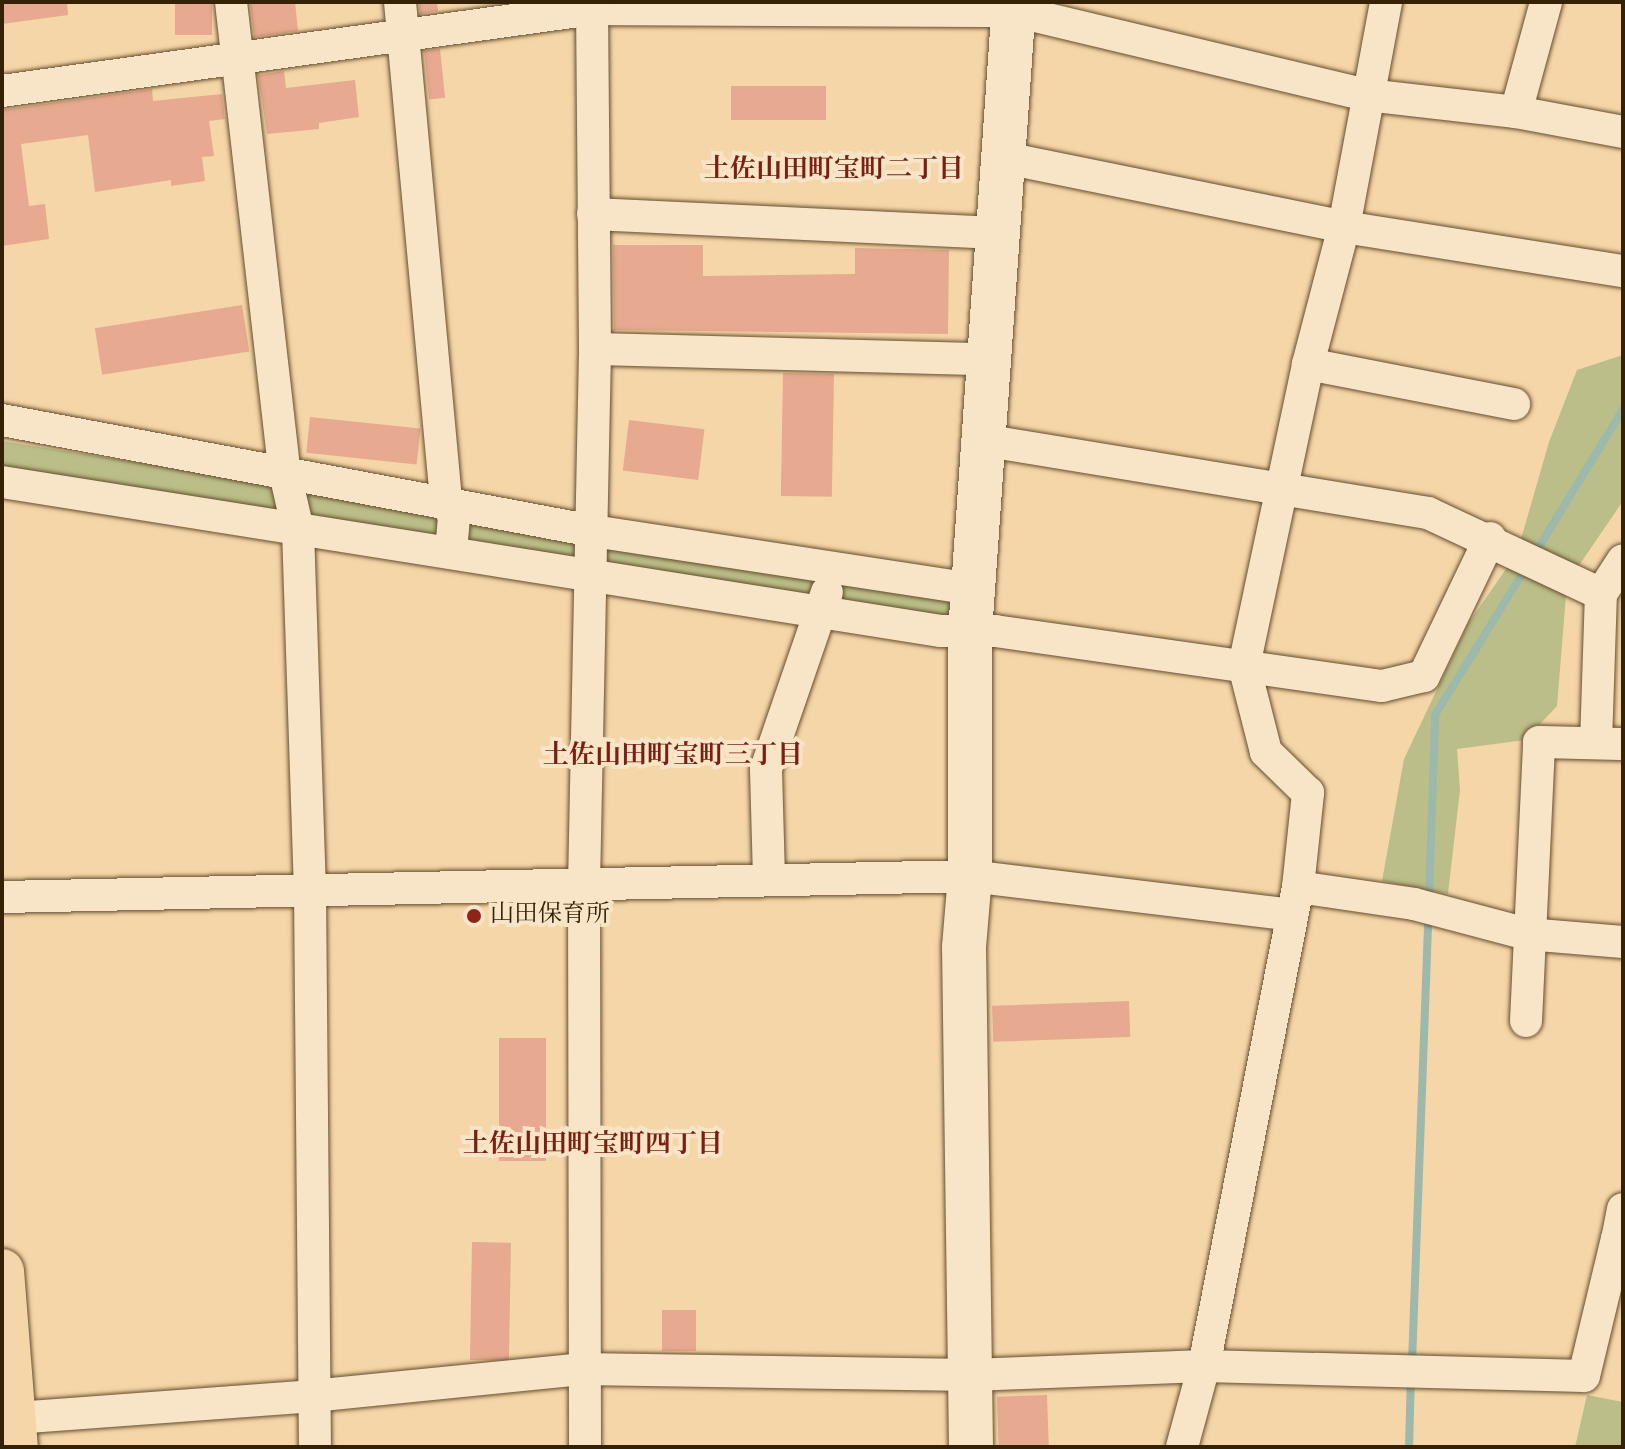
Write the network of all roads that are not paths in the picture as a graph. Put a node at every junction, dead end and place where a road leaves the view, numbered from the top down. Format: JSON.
{"nodes":[{"id":1,"x":231,"y":2,"type":"edge"},
{"id":2,"x":400,"y":2,"type":"edge"},
{"id":3,"x":1386,"y":2,"type":"edge"},
{"id":4,"x":1546,"y":2,"type":"edge"},
{"id":5,"x":592,"y":5,"type":"edge"},
{"id":6,"x":1014,"y":7,"type":"edge"},
{"id":7,"x":1112,"y":16,"type":"edge"},
{"id":8,"x":400,"y":34,"type":"junction"},
{"id":9,"x":235,"y":57,"type":"junction"},
{"id":10,"x":2,"y":91,"type":"edge"},
{"id":11,"x":1367,"y":95,"type":"junction"},
{"id":12,"x":1516,"y":112,"type":"junction"},
{"id":13,"x":1623,"y":132,"type":"edge"},
{"id":14,"x":1001,"y":157,"type":"junction"},
{"id":15,"x":593,"y":214,"type":"junction"},
{"id":16,"x":1344,"y":227,"type":"junction"},
{"id":17,"x":997,"y":233,"type":"junction"},
{"id":18,"x":1623,"y":271,"type":"edge"},
{"id":19,"x":595,"y":349,"type":"junction"},
{"id":20,"x":987,"y":359,"type":"junction"},
{"id":21,"x":1308,"y":364,"type":"junction"},
{"id":22,"x":1514,"y":404,"type":"dead end"},
{"id":23,"x":2,"y":420,"type":"edge"},
{"id":24,"x":982,"y":440,"type":"junction"},
{"id":25,"x":285,"y":473,"type":"junction"},
{"id":26,"x":2,"y":482,"type":"edge"},
{"id":27,"x":1283,"y":485,"type":"junction"},
{"id":28,"x":446,"y":500,"type":"junction"},
{"id":29,"x":298,"y":530,"type":"junction"},
{"id":30,"x":593,"y":531,"type":"junction"},
{"id":31,"x":1490,"y":538,"type":"junction"},
{"id":32,"x":451,"y":553,"type":"junction"},
{"id":33,"x":1623,"y":560,"type":"edge"},
{"id":34,"x":834,"y":570,"type":"junction"},
{"id":35,"x":593,"y":577,"type":"junction"},
{"id":36,"x":971,"y":589,"type":"junction"},
{"id":37,"x":1601,"y":594,"type":"junction"},
{"id":38,"x":822,"y":612,"type":"junction"},
{"id":39,"x":970,"y":632,"type":"junction"},
{"id":40,"x":1244,"y":666,"type":"junction"},
{"id":41,"x":1609,"y":743,"type":"edge"},
{"id":42,"x":970,"y":876,"type":"junction"},
{"id":43,"x":769,"y":878,"type":"junction"},
{"id":44,"x":584,"y":885,"type":"junction"},
{"id":45,"x":310,"y":890,"type":"junction"},
{"id":46,"x":2,"y":897,"type":"edge"},
{"id":47,"x":1295,"y":901,"type":"junction"},
{"id":48,"x":1527,"y":934,"type":"junction"},
{"id":49,"x":1623,"y":942,"type":"edge"},
{"id":50,"x":1526,"y":1021,"type":"dead end"},
{"id":51,"x":1621,"y":1230,"type":"edge"},
{"id":52,"x":2,"y":1271,"type":"edge"},
{"id":53,"x":1204,"y":1366,"type":"junction"},
{"id":54,"x":582,"y":1369,"type":"junction"},
{"id":55,"x":971,"y":1375,"type":"junction"},
{"id":56,"x":312,"y":1396,"type":"junction"},
{"id":57,"x":10,"y":1427,"type":"edge"},
{"id":58,"x":315,"y":1447,"type":"edge"},
{"id":59,"x":585,"y":1447,"type":"edge"},
{"id":60,"x":971,"y":1447,"type":"edge"},
{"id":61,"x":1182,"y":1447,"type":"edge"}],
"edges":[{"from":1,"to":9,"type":"street"},
{"from":2,"to":8,"type":"street"},
{"from":3,"to":11,"type":"street"},
{"from":4,"to":12,"type":"street"},
{"from":5,"to":6,"type":"street"},
{"from":5,"to":8,"type":"street"},
{"from":5,"to":15,"type":"street"},
{"from":6,"to":7,"type":"street"},
{"from":6,"to":14,"type":"street"},
{"from":7,"to":11,"type":"street"},
{"from":8,"to":9,"type":"street"},
{"from":8,"to":28,"type":"street"},
{"from":9,"to":10,"type":"street"},
{"from":9,"to":25,"type":"street"},
{"from":11,"to":12,"type":"street"},
{"from":11,"to":16,"type":"street"},
{"from":12,"to":13,"type":"street"},
{"from":14,"to":16,"type":"street"},
{"from":14,"to":17,"type":"street"},
{"from":15,"to":17,"type":"street"},
{"from":15,"to":19,"type":"street"},
{"from":16,"to":18,"type":"street"},
{"from":16,"to":21,"type":"street"},
{"from":17,"to":20,"type":"street"},
{"from":19,"to":20,"type":"street"},
{"from":19,"to":30,"type":"street"},
{"from":20,"to":24,"type":"street"},
{"from":21,"to":22,"type":"street"},
{"from":21,"to":27,"type":"street"},
{"from":23,"to":25,"type":"street"},
{"from":24,"to":27,"type":"street"},
{"from":24,"to":36,"type":"street"},
{"from":25,"to":28,"type":"street"},
{"from":25,"to":29,"type":"street"},
{"from":26,"to":29,"type":"street"},
{"from":27,"to":31,"type":"street"},
{"from":27,"to":40,"type":"street"},
{"from":28,"to":30,"type":"street"},
{"from":28,"to":32,"type":"street"},
{"from":29,"to":32,"type":"street"},
{"from":29,"to":45,"type":"street"},
{"from":30,"to":34,"type":"street"},
{"from":30,"to":35,"type":"street"},
{"from":31,"to":37,"type":"street"},
{"from":31,"to":40,"type":"street"},
{"from":32,"to":35,"type":"street"},
{"from":33,"to":37,"type":"street"},
{"from":34,"to":36,"type":"street"},
{"from":34,"to":38,"type":"street"},
{"from":35,"to":38,"type":"street"},
{"from":35,"to":44,"type":"street"},
{"from":36,"to":39,"type":"street"},
{"from":37,"to":41,"type":"street"},
{"from":38,"to":39,"type":"street"},
{"from":38,"to":43,"type":"street"},
{"from":39,"to":40,"type":"street"},
{"from":39,"to":42,"type":"street"},
{"from":40,"to":47,"type":"street"},
{"from":41,"to":48,"type":"street"},
{"from":42,"to":43,"type":"street"},
{"from":42,"to":47,"type":"street"},
{"from":42,"to":55,"type":"street"},
{"from":43,"to":44,"type":"street"},
{"from":44,"to":45,"type":"street"},
{"from":44,"to":54,"type":"street"},
{"from":45,"to":46,"type":"street"},
{"from":45,"to":56,"type":"street"},
{"from":47,"to":48,"type":"street"},
{"from":47,"to":53,"type":"street"},
{"from":48,"to":49,"type":"street"},
{"from":48,"to":50,"type":"street"},
{"from":51,"to":53,"type":"street"},
{"from":52,"to":57,"type":"highway"},
{"from":53,"to":55,"type":"street"},
{"from":53,"to":61,"type":"street"},
{"from":54,"to":55,"type":"street"},
{"from":54,"to":56,"type":"street"},
{"from":54,"to":59,"type":"street"},
{"from":55,"to":60,"type":"street"},
{"from":56,"to":57,"type":"street"},
{"from":56,"to":58,"type":"street"}]}
